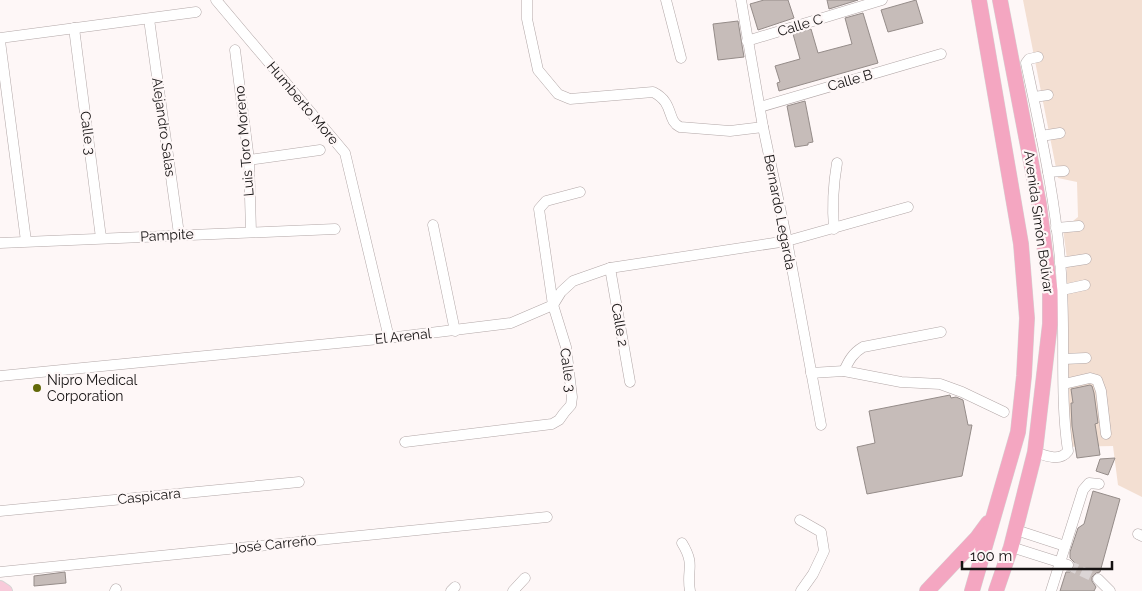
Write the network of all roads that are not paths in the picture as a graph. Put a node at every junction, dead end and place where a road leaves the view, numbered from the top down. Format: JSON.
{"nodes":[{"id":1,"x":216,"y":0,"type":"edge"},
{"id":2,"x":527,"y":0,"type":"edge"},
{"id":3,"x":666,"y":0,"type":"edge"},
{"id":4,"x":740,"y":0,"type":"edge"},
{"id":5,"x":882,"y":0,"type":"edge"},
{"id":6,"x":979,"y":0,"type":"edge"},
{"id":7,"x":1000,"y":0,"type":"edge"},
{"id":8,"x":196,"y":12,"type":"dead end"},
{"id":9,"x":148,"y":19,"type":"junction"},
{"id":10,"x":74,"y":28,"type":"junction"},
{"id":11,"x":0,"y":38,"type":"edge"},
{"id":12,"x":747,"y":41,"type":"junction"},
{"id":13,"x":0,"y":42,"type":"edge"},
{"id":14,"x":235,"y":50,"type":"dead end"},
{"id":15,"x":941,"y":54,"type":"dead end"},
{"id":16,"x":682,"y":58,"type":"dead end"},
{"id":17,"x":1038,"y":58,"type":"dead end"},
{"id":18,"x":1048,"y":95,"type":"dead end"},
{"id":19,"x":1034,"y":97,"type":"junction"},
{"id":20,"x":760,"y":107,"type":"junction"},
{"id":21,"x":763,"y":127,"type":"junction"},
{"id":22,"x":1060,"y":133,"type":"dead end"},
{"id":23,"x":1041,"y":136,"type":"junction"},
{"id":24,"x":320,"y":150,"type":"dead end"},
{"id":25,"x":249,"y":160,"type":"junction"},
{"id":26,"x":837,"y":163,"type":"dead end"},
{"id":27,"x":1064,"y":171,"type":"dead end"},
{"id":28,"x":1048,"y":172,"type":"junction"},
{"id":29,"x":580,"y":192,"type":"dead end"},
{"id":30,"x":908,"y":207,"type":"dead end"},
{"id":31,"x":433,"y":225,"type":"dead end"},
{"id":32,"x":1078,"y":226,"type":"dead end"},
{"id":33,"x":1056,"y":228,"type":"junction"},
{"id":34,"x":335,"y":229,"type":"dead end"},
{"id":35,"x":834,"y":229,"type":"junction"},
{"id":36,"x":251,"y":232,"type":"junction"},
{"id":37,"x":179,"y":234,"type":"junction"},
{"id":38,"x":102,"y":238,"type":"junction"},
{"id":39,"x":26,"y":241,"type":"junction"},
{"id":40,"x":787,"y":241,"type":"junction"},
{"id":41,"x":0,"y":243,"type":"edge"},
{"id":42,"x":1086,"y":259,"type":"dead end"},
{"id":43,"x":1060,"y":263,"type":"junction"},
{"id":44,"x":610,"y":268,"type":"junction"},
{"id":45,"x":1085,"y":285,"type":"dead end"},
{"id":46,"x":1062,"y":290,"type":"junction"},
{"id":47,"x":553,"y":305,"type":"junction"},
{"id":48,"x":455,"y":330,"type":"junction"},
{"id":49,"x":941,"y":332,"type":"dead end"},
{"id":50,"x":389,"y":338,"type":"junction"},
{"id":51,"x":1086,"y":358,"type":"dead end"},
{"id":52,"x":1064,"y":359,"type":"junction"},
{"id":53,"x":844,"y":371,"type":"junction"},
{"id":54,"x":811,"y":372,"type":"junction"},
{"id":55,"x":0,"y":376,"type":"edge"},
{"id":56,"x":630,"y":382,"type":"dead end"},
{"id":57,"x":1064,"y":384,"type":"junction"},
{"id":58,"x":1004,"y":412,"type":"dead end"},
{"id":59,"x":821,"y":425,"type":"dead end"},
{"id":60,"x":1106,"y":434,"type":"dead end"},
{"id":61,"x":405,"y":442,"type":"dead end"},
{"id":62,"x":1036,"y":452,"type":"junction"},
{"id":63,"x":299,"y":482,"type":"dead end"},
{"id":64,"x":1099,"y":484,"type":"dead end"},
{"id":65,"x":997,"y":509,"type":"junction"},
{"id":66,"x":0,"y":511,"type":"edge"},
{"id":67,"x":547,"y":517,"type":"dead end"},
{"id":68,"x":800,"y":520,"type":"dead end"},
{"id":69,"x":1016,"y":530,"type":"junction"},
{"id":70,"x":682,"y":544,"type":"dead end"},
{"id":71,"x":1011,"y":546,"type":"junction"},
{"id":72,"x":1065,"y":546,"type":"junction"},
{"id":73,"x":1064,"y":564,"type":"junction"},
{"id":74,"x":0,"y":572,"type":"edge"},
{"id":75,"x":525,"y":578,"type":"dead end"},
{"id":76,"x":1098,"y":579,"type":"tunnel mouth"},
{"id":77,"x":0,"y":587,"type":"edge"},
{"id":78,"x":6,"y":591,"type":"edge"},
{"id":79,"x":513,"y":591,"type":"edge"},
{"id":80,"x":690,"y":591,"type":"edge"},
{"id":81,"x":801,"y":591,"type":"edge"},
{"id":82,"x":927,"y":591,"type":"edge"},
{"id":83,"x":972,"y":591,"type":"edge"},
{"id":84,"x":996,"y":591,"type":"edge"},
{"id":85,"x":1051,"y":591,"type":"edge"},
{"id":86,"x":1110,"y":591,"type":"edge"}],
"edges":[{"from":1,"to":50,"type":"street","name":"Humberto More"},
{"from":2,"to":21,"type":"street"},
{"from":3,"to":16,"type":"street"},
{"from":4,"to":12,"type":"street","name":"Bernardo Legarda"},
{"from":5,"to":12,"type":"street","name":"Calle C"},
{"from":6,"to":65,"type":"highway","name":"Avenida Simón Bolívar"},
{"from":7,"to":62,"type":"highway","name":"Avenida Simón Bolívar"},
{"from":8,"to":9,"type":"street"},
{"from":9,"to":10,"type":"street"},
{"from":9,"to":37,"type":"street","name":"Alejandro Salas"},
{"from":10,"to":11,"type":"street"},
{"from":10,"to":38,"type":"street","name":"Calle 3"},
{"from":12,"to":20,"type":"street","name":"Bernardo Legarda"},
{"from":13,"to":39,"type":"street"},
{"from":14,"to":25,"type":"street","name":"Luis Toro Moreno"},
{"from":15,"to":20,"type":"street","name":"Calle B"},
{"from":17,"to":19,"type":"street"},
{"from":18,"to":19,"type":"street"},
{"from":19,"to":23,"type":"street"},
{"from":20,"to":21,"type":"street","name":"Bernardo Legarda"},
{"from":21,"to":40,"type":"street","name":"Bernardo Legarda"},
{"from":22,"to":23,"type":"street"},
{"from":23,"to":28,"type":"street"},
{"from":24,"to":25,"type":"street"},
{"from":25,"to":36,"type":"street","name":"Luis Toro Moreno"},
{"from":26,"to":35,"type":"street"},
{"from":27,"to":28,"type":"street"},
{"from":28,"to":33,"type":"street"},
{"from":29,"to":47,"type":"street","name":"Calle 3"},
{"from":30,"to":35,"type":"street","name":"El Arenal"},
{"from":31,"to":48,"type":"street"},
{"from":32,"to":33,"type":"street"},
{"from":33,"to":43,"type":"street"},
{"from":34,"to":36,"type":"street","name":"Pampite"},
{"from":35,"to":40,"type":"street","name":"El Arenal"},
{"from":36,"to":37,"type":"street","name":"Pampite"},
{"from":37,"to":38,"type":"street","name":"Pampite"},
{"from":38,"to":39,"type":"street","name":"Pampite"},
{"from":39,"to":41,"type":"street","name":"Pampite"},
{"from":40,"to":44,"type":"street","name":"El Arenal"},
{"from":40,"to":54,"type":"street","name":"Bernardo Legarda"},
{"from":42,"to":43,"type":"street"},
{"from":43,"to":46,"type":"street"},
{"from":44,"to":47,"type":"street","name":"El Arenal"},
{"from":44,"to":56,"type":"street","name":"Calle 2"},
{"from":45,"to":46,"type":"street"},
{"from":46,"to":52,"type":"street"},
{"from":47,"to":48,"type":"street","name":"El Arenal"},
{"from":47,"to":61,"type":"street","name":"Calle 3"},
{"from":48,"to":50,"type":"street","name":"El Arenal"},
{"from":49,"to":53,"type":"street"},
{"from":50,"to":55,"type":"street","name":"El Arenal"},
{"from":51,"to":52,"type":"street"},
{"from":52,"to":57,"type":"street"},
{"from":53,"to":54,"type":"street"},
{"from":53,"to":58,"type":"street"},
{"from":54,"to":59,"type":"street","name":"Bernardo Legarda"},
{"from":57,"to":60,"type":"street"},
{"from":57,"to":62,"type":"street"},
{"from":62,"to":69,"type":"highway","name":"Avenida Simón Bolívar"},
{"from":63,"to":66,"type":"street","name":"Caspicara"},
{"from":64,"to":72,"type":"street"},
{"from":65,"to":82,"type":"highway"},
{"from":65,"to":83,"type":"highway","name":"Avenida Simón Bolívar"},
{"from":67,"to":74,"type":"street","name":"José Carreño"},
{"from":68,"to":81,"type":"street"},
{"from":69,"to":71,"type":"highway","name":"Avenida Simón Bolívar"},
{"from":69,"to":72,"type":"street"},
{"from":70,"to":80,"type":"street"},
{"from":71,"to":73,"type":"street"},
{"from":71,"to":84,"type":"highway","name":"Avenida Simón Bolívar"},
{"from":72,"to":73,"type":"street"},
{"from":73,"to":85,"type":"street"},
{"from":75,"to":79,"type":"street"},
{"from":76,"to":86,"type":"street"},
{"from":77,"to":78,"type":"main road"}]}
